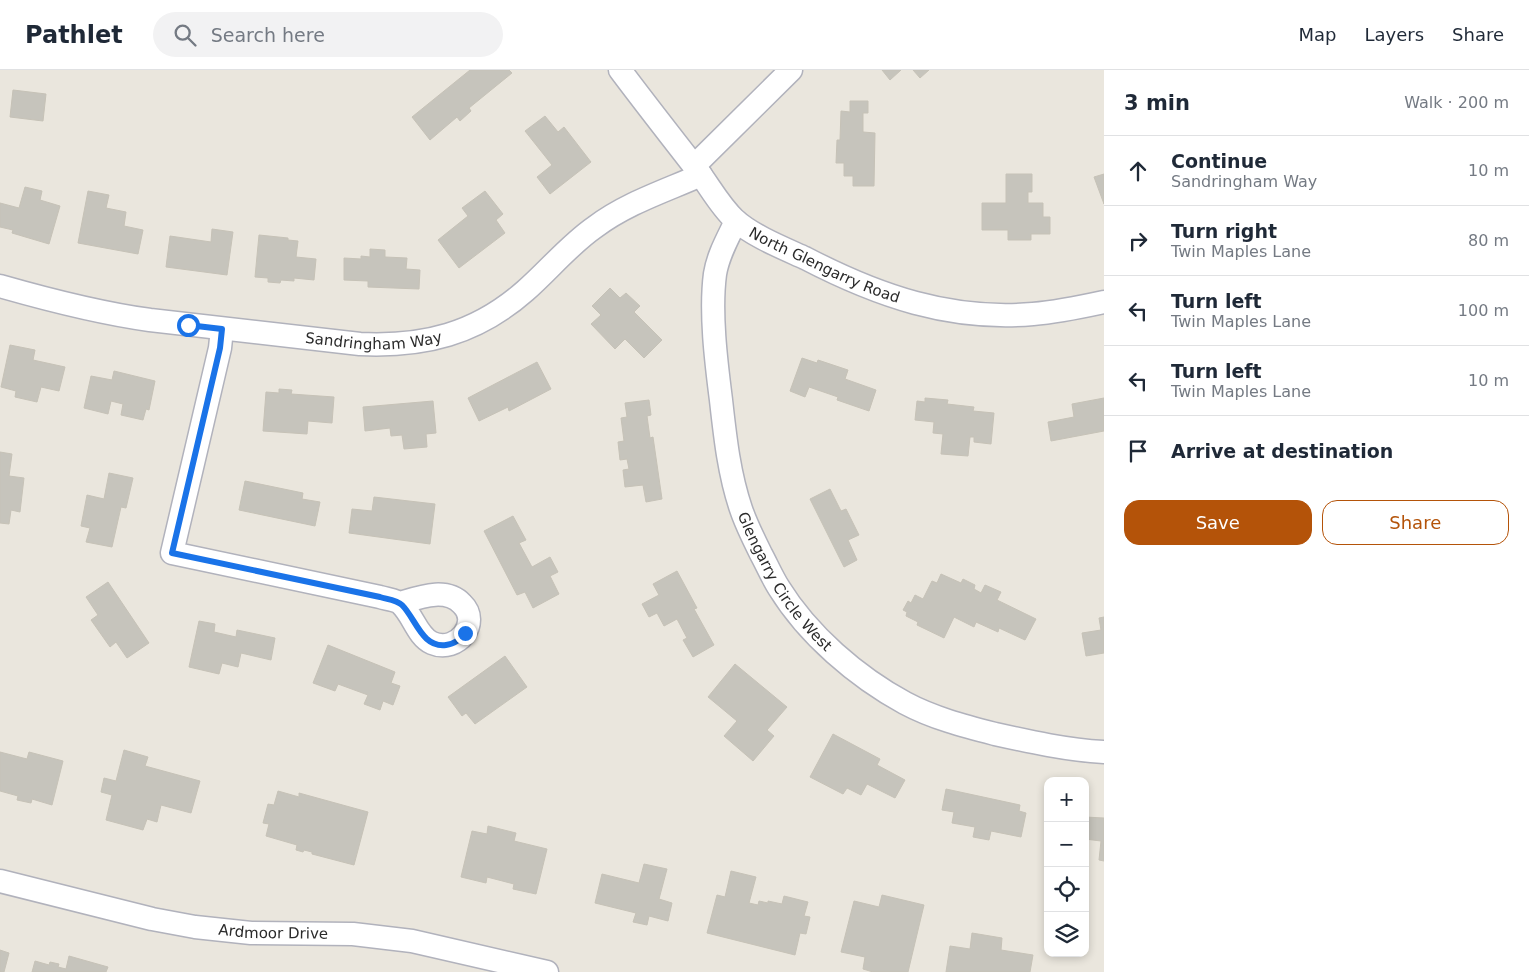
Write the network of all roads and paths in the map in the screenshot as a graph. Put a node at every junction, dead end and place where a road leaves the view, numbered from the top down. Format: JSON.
{"nodes":[{"id":1,"x":620,"y":70,"type":"edge"},
{"id":2,"x":791,"y":70,"type":"edge"},
{"id":3,"x":698,"y":171,"type":"junction"},
{"id":4,"x":736,"y":221,"type":"junction"},
{"id":5,"x":0,"y":286,"type":"edge"},
{"id":6,"x":1104,"y":302,"type":"edge"},
{"id":7,"x":222,"y":329,"type":"junction"},
{"id":8,"x":400,"y":603,"type":"dead end"},
{"id":9,"x":1104,"y":752,"type":"edge"},
{"id":10,"x":0,"y":880,"type":"edge"},
{"id":11,"x":547,"y":972,"type":"edge"}],
"edges":[{"from":1,"to":3,"type":"street","name":"North Glengarry Road"},
{"from":2,"to":3,"type":"street"},
{"from":3,"to":4,"type":"street","name":"North Glengarry Road"},
{"from":3,"to":7,"type":"street","name":"Sandringham Way"},
{"from":4,"to":6,"type":"street","name":"North Glengarry Road"},
{"from":4,"to":9,"type":"street","name":"Glengarry Circle West"},
{"from":5,"to":7,"type":"street","name":"Sandringham Way"},
{"from":7,"to":8,"type":"street"},
{"from":10,"to":11,"type":"street","name":"Ardmoor Drive"}]}
